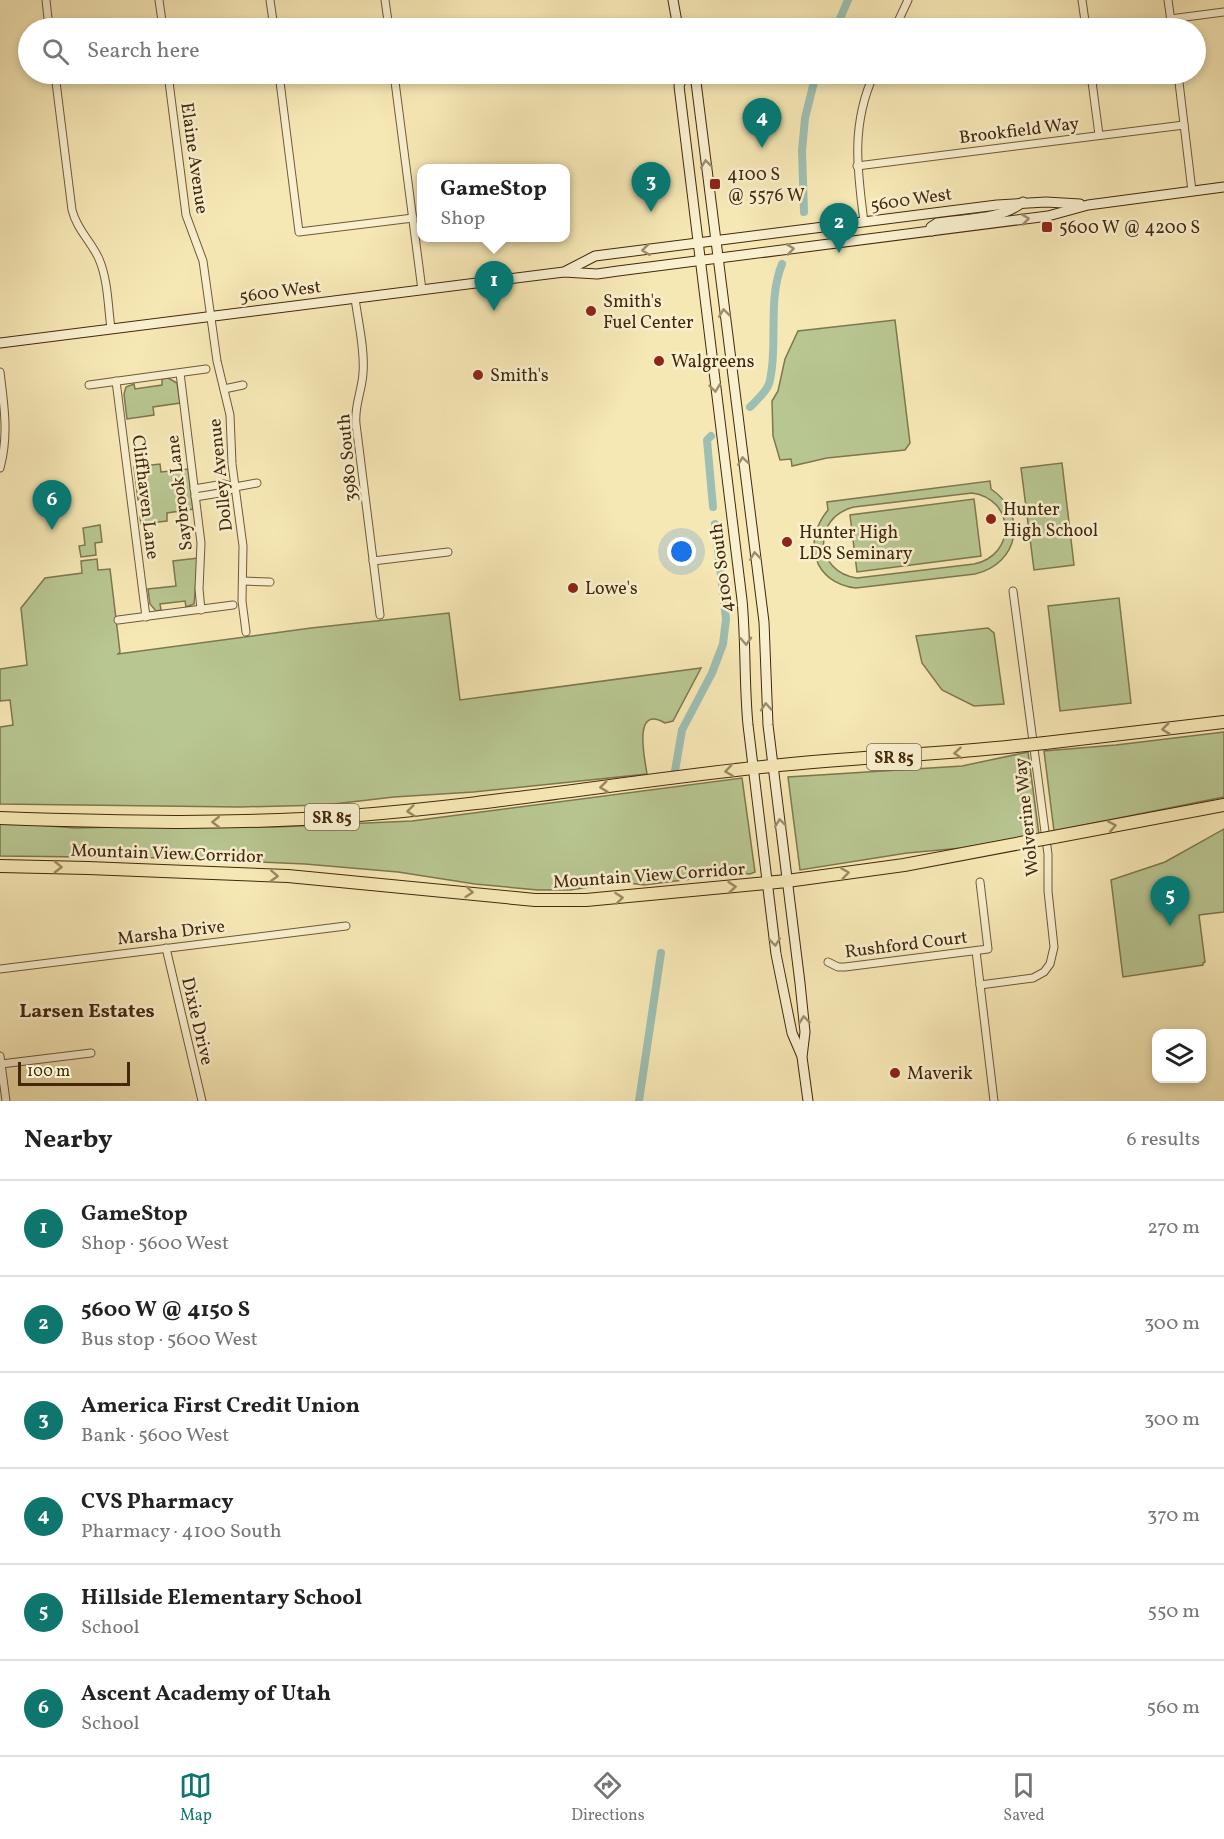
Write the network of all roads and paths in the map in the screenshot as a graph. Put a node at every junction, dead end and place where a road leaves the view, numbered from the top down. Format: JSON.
{"nodes":[{"id":1,"x":46,"y":0,"type":"edge"},
{"id":2,"x":159,"y":0,"type":"edge"},
{"id":3,"x":270,"y":0,"type":"edge"},
{"id":4,"x":385,"y":0,"type":"edge"},
{"id":5,"x":673,"y":0,"type":"edge"},
{"id":6,"x":908,"y":0,"type":"edge"},
{"id":7,"x":1082,"y":0,"type":"edge"},
{"id":8,"x":1168,"y":0,"type":"edge"},
{"id":9,"x":1224,"y":12,"type":"edge"},
{"id":10,"x":48,"y":18,"type":"edge"},
{"id":11,"x":162,"y":18,"type":"edge"},
{"id":12,"x":273,"y":18,"type":"edge"},
{"id":13,"x":387,"y":18,"type":"edge"},
{"id":14,"x":676,"y":18,"type":"edge"},
{"id":15,"x":900,"y":18,"type":"edge"},
{"id":16,"x":1085,"y":18,"type":"edge"},
{"id":17,"x":1170,"y":18,"type":"edge"},
{"id":18,"x":1178,"y":18,"type":"edge"},
{"id":19,"x":56,"y":84,"type":"edge"},
{"id":20,"x":169,"y":84,"type":"edge"},
{"id":21,"x":280,"y":84,"type":"edge"},
{"id":22,"x":395,"y":84,"type":"edge"},
{"id":23,"x":680,"y":84,"type":"edge"},
{"id":24,"x":696,"y":84,"type":"edge"},
{"id":25,"x":870,"y":84,"type":"edge"},
{"id":26,"x":1092,"y":84,"type":"edge"},
{"id":27,"x":1179,"y":84,"type":"edge"},
{"id":28,"x":1184,"y":124,"type":"junction"},
{"id":29,"x":1099,"y":135,"type":"junction"},
{"id":30,"x":857,"y":166,"type":"junction"},
{"id":31,"x":1224,"y":187,"type":"edge"},
{"id":32,"x":1192,"y":191,"type":"junction"},
{"id":33,"x":1023,"y":202,"type":"junction"},
{"id":34,"x":1088,"y":205,"type":"junction"},
{"id":35,"x":413,"y":218,"type":"junction"},
{"id":36,"x":864,"y":222,"type":"junction"},
{"id":37,"x":932,"y":231,"type":"junction"},
{"id":38,"x":715,"y":241,"type":"junction"},
{"id":39,"x":698,"y":243,"type":"junction"},
{"id":40,"x":717,"y":259,"type":"junction"},
{"id":41,"x":700,"y":261,"type":"junction"},
{"id":42,"x":564,"y":272,"type":"junction"},
{"id":43,"x":422,"y":290,"type":"junction"},
{"id":44,"x":355,"y":298,"type":"junction"},
{"id":45,"x":210,"y":316,"type":"junction"},
{"id":46,"x":111,"y":329,"type":"junction"},
{"id":47,"x":0,"y":343,"type":"edge"},
{"id":48,"x":206,"y":369,"type":"dead end"},
{"id":49,"x":0,"y":372,"type":"edge"},
{"id":50,"x":180,"y":373,"type":"junction"},
{"id":51,"x":116,"y":381,"type":"junction"},
{"id":52,"x":89,"y":385,"type":"dead end"},
{"id":53,"x":243,"y":385,"type":"dead end"},
{"id":54,"x":224,"y":389,"type":"junction"},
{"id":55,"x":0,"y":468,"type":"edge"},
{"id":56,"x":257,"y":483,"type":"dead end"},
{"id":57,"x":235,"y":487,"type":"junction"},
{"id":58,"x":195,"y":493,"type":"junction"},
{"id":59,"x":448,"y":552,"type":"dead end"},
{"id":60,"x":373,"y":561,"type":"junction"},
{"id":61,"x":243,"y":581,"type":"junction"},
{"id":62,"x":270,"y":582,"type":"dead end"},
{"id":63,"x":1013,"y":591,"type":"dead end"},
{"id":64,"x":233,"y":605,"type":"dead end"},
{"id":65,"x":201,"y":610,"type":"junction"},
{"id":66,"x":380,"y":615,"type":"dead end"},
{"id":67,"x":146,"y":617,"type":"junction"},
{"id":68,"x":118,"y":620,"type":"dead end"},
{"id":69,"x":246,"y":632,"type":"dead end"},
{"id":70,"x":1224,"y":722,"type":"edge"},
{"id":71,"x":772,"y":765,"type":"junction"},
{"id":72,"x":753,"y":768,"type":"junction"},
{"id":73,"x":1224,"y":805,"type":"edge"},
{"id":74,"x":0,"y":818,"type":"edge"},
{"id":75,"x":0,"y":866,"type":"edge"},
{"id":76,"x":787,"y":881,"type":"junction"},
{"id":77,"x":980,"y":882,"type":"dead end"},
{"id":78,"x":768,"y":884,"type":"junction"},
{"id":79,"x":346,"y":926,"type":"dead end"},
{"id":80,"x":166,"y":948,"type":"junction"},
{"id":81,"x":976,"y":951,"type":"junction"},
{"id":82,"x":828,"y":963,"type":"dead end"},
{"id":83,"x":0,"y":969,"type":"edge"},
{"id":84,"x":980,"y":985,"type":"junction"},
{"id":85,"x":91,"y":1053,"type":"dead end"},
{"id":86,"x":802,"y":1057,"type":"junction"},
{"id":87,"x":1,"y":1060,"type":"edge"},
{"id":88,"x":6,"y":1101,"type":"edge"},
{"id":89,"x":202,"y":1101,"type":"edge"},
{"id":90,"x":808,"y":1101,"type":"edge"},
{"id":91,"x":994,"y":1101,"type":"edge"}],
"edges":[{"from":1,"to":10,"type":"street"},
{"from":2,"to":11,"type":"street"},
{"from":3,"to":12,"type":"street"},
{"from":4,"to":13,"type":"street"},
{"from":5,"to":14,"type":"main road"},
{"from":6,"to":15,"type":"street"},
{"from":7,"to":16,"type":"street"},
{"from":8,"to":17,"type":"street"},
{"from":9,"to":18,"type":"street"},
{"from":19,"to":46,"type":"street"},
{"from":20,"to":45,"type":"street","name":"Elaine Avenue"},
{"from":21,"to":35,"type":"street"},
{"from":22,"to":35,"type":"street"},
{"from":23,"to":39,"type":"main road","name":"4100 South"},
{"from":38,"to":24,"type":"main road","name":"4100 South","one_way":true},
{"from":25,"to":30,"type":"street"},
{"from":26,"to":29,"type":"street"},
{"from":27,"to":28,"type":"street"},
{"from":28,"to":29,"type":"street","name":"Brookfield Way"},
{"from":28,"to":32,"type":"street"},
{"from":29,"to":30,"type":"street","name":"Brookfield Way"},
{"from":30,"to":36,"type":"street"},
{"from":31,"to":32,"type":"main road","name":"5600 West"},
{"from":32,"to":34,"type":"main road","name":"5600 West"},
{"from":33,"to":34,"type":"main road","name":"5600 West"},
{"from":33,"to":36,"type":"main road","name":"5600 West"},
{"from":33,"to":37,"type":"main road"},
{"from":37,"to":34,"type":"main road","name":"5600 West","one_way":true},
{"from":35,"to":43,"type":"street"},
{"from":36,"to":38,"type":"main road","name":"5600 West"},
{"from":40,"to":37,"type":"main road","name":"5600 West","one_way":true},
{"from":38,"to":39,"type":"main road","name":"5600 West"},
{"from":38,"to":40,"type":"main road","name":"4100 South"},
{"from":39,"to":41,"type":"main road","name":"4100 South"},
{"from":39,"to":42,"type":"main road","name":"5600 West","one_way":true},
{"from":40,"to":41,"type":"main road","name":"5600 West"},
{"from":71,"to":40,"type":"main road","name":"4100 South","one_way":true},
{"from":41,"to":42,"type":"main road","name":"5600 West"},
{"from":41,"to":72,"type":"main road","name":"4100 South","one_way":true},
{"from":42,"to":43,"type":"main road","name":"5600 West"},
{"from":43,"to":44,"type":"main road","name":"5600 West"},
{"from":44,"to":45,"type":"main road","name":"5600 West"},
{"from":44,"to":60,"type":"street","name":"3980 South"},
{"from":45,"to":46,"type":"main road","name":"5600 West"},
{"from":45,"to":54,"type":"street","name":"Dolley Avenue"},
{"from":46,"to":47,"type":"main road","name":"5600 West"},
{"from":48,"to":50,"type":"street"},
{"from":49,"to":55,"type":"street"},
{"from":50,"to":51,"type":"street"},
{"from":50,"to":58,"type":"street","name":"Saybrook Lane"},
{"from":51,"to":52,"type":"street"},
{"from":51,"to":67,"type":"street","name":"Cliffhaven Lane"},
{"from":53,"to":54,"type":"street"},
{"from":54,"to":57,"type":"street","name":"Dolley Avenue"},
{"from":56,"to":57,"type":"street"},
{"from":57,"to":58,"type":"street"},
{"from":57,"to":61,"type":"street","name":"Dolley Avenue"},
{"from":58,"to":65,"type":"street","name":"Saybrook Lane"},
{"from":59,"to":60,"type":"street"},
{"from":60,"to":66,"type":"street","name":"3980 South"},
{"from":61,"to":62,"type":"street"},
{"from":61,"to":69,"type":"street","name":"Dolley Avenue"},
{"from":63,"to":84,"type":"street","name":"Wolverine Way"},
{"from":64,"to":65,"type":"street"},
{"from":65,"to":67,"type":"street"},
{"from":67,"to":68,"type":"street"},
{"from":70,"to":71,"type":"highway","name":"Mountain View Corridor","number":"SR 85","one_way":true,"bridge":true},
{"from":71,"to":72,"type":"highway","name":"Mountain View Corridor","number":"SR 85"},
{"from":76,"to":71,"type":"main road","name":"4100 South","one_way":true},
{"from":72,"to":74,"type":"highway","name":"Mountain View Corridor","number":"SR 85","one_way":true},
{"from":72,"to":78,"type":"main road","name":"4100 South"},
{"from":76,"to":73,"type":"highway","name":"Mountain View Corridor","one_way":true,"bridge":true},
{"from":75,"to":78,"type":"highway","name":"Mountain View Corridor","one_way":true},
{"from":76,"to":78,"type":"highway","name":"Mountain View Corridor"},
{"from":86,"to":76,"type":"main road","name":"4100 South","one_way":true},
{"from":77,"to":81,"type":"street","name":"Rushford Court"},
{"from":78,"to":86,"type":"main road","name":"4100 South","one_way":true},
{"from":79,"to":80,"type":"street","name":"Marsha Drive"},
{"from":80,"to":83,"type":"street","name":"Marsha Drive"},
{"from":80,"to":89,"type":"street","name":"Dixie Drive"},
{"from":81,"to":82,"type":"street","name":"Rushford Court"},
{"from":81,"to":84,"type":"street"},
{"from":84,"to":91,"type":"street"},
{"from":85,"to":87,"type":"street"},
{"from":86,"to":90,"type":"main road","name":"4100 South"},
{"from":87,"to":88,"type":"street"}]}
